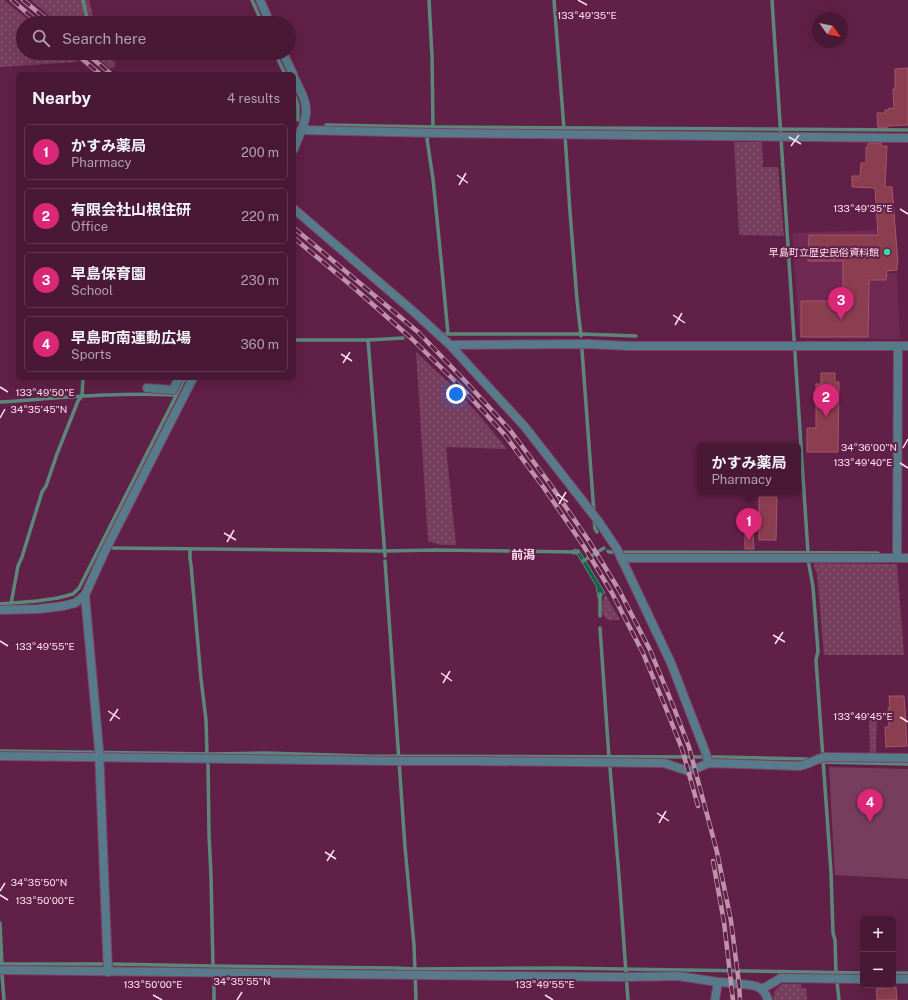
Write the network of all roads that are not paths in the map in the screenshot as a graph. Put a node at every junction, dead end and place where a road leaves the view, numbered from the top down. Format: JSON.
{"nodes":[{"id":1,"x":260,"y":0,"type":"edge"},
{"id":2,"x":267,"y":16,"type":"edge"},
{"id":3,"x":287,"y":60,"type":"edge"},
{"id":4,"x":292,"y":72,"type":"edge"},
{"id":5,"x":296,"y":82,"type":"edge"},
{"id":6,"x":301,"y":130,"type":"junction"},
{"id":7,"x":908,"y":138,"type":"edge"},
{"id":8,"x":296,"y":144,"type":"edge"},
{"id":9,"x":296,"y":211,"type":"edge"},
{"id":10,"x":450,"y":345,"type":"junction"},
{"id":11,"x":898,"y":346,"type":"junction"},
{"id":12,"x":908,"y":346,"type":"edge"},
{"id":13,"x":180,"y":380,"type":"edge"},
{"id":14,"x":191,"y":380,"type":"edge"},
{"id":15,"x":147,"y":388,"type":"dead end"},
{"id":16,"x":180,"y":389,"type":"junction"},
{"id":17,"x":619,"y":554,"type":"junction"},
{"id":18,"x":897,"y":558,"type":"junction"},
{"id":19,"x":908,"y":558,"type":"edge"},
{"id":20,"x":85,"y":595,"type":"junction"},
{"id":21,"x":0,"y":610,"type":"edge"},
{"id":22,"x":99,"y":754,"type":"junction"},
{"id":23,"x":0,"y":756,"type":"edge"},
{"id":24,"x":908,"y":758,"type":"edge"},
{"id":25,"x":708,"y":762,"type":"junction"},
{"id":26,"x":0,"y":970,"type":"edge"},
{"id":27,"x":108,"y":972,"type":"junction"},
{"id":28,"x":860,"y":979,"type":"edge"},
{"id":29,"x":896,"y":979,"type":"edge"},
{"id":30,"x":908,"y":979,"type":"edge"},
{"id":31,"x":718,"y":982,"type":"junction"},
{"id":32,"x":762,"y":989,"type":"junction"},
{"id":33,"x":715,"y":1000,"type":"edge"},
{"id":34,"x":768,"y":1000,"type":"edge"}],
"edges":[{"from":1,"to":2,"type":"street"},
{"from":3,"to":4,"type":"street"},
{"from":5,"to":6,"type":"street"},
{"from":6,"to":7,"type":"street"},
{"from":6,"to":8,"type":"street"},
{"from":9,"to":10,"type":"street"},
{"from":10,"to":11,"type":"street"},
{"from":10,"to":17,"type":"street"},
{"from":11,"to":12,"type":"street"},
{"from":11,"to":18,"type":"street"},
{"from":13,"to":16,"type":"street"},
{"from":14,"to":16,"type":"street"},
{"from":15,"to":16,"type":"street"},
{"from":16,"to":20,"type":"street"},
{"from":17,"to":18,"type":"street"},
{"from":17,"to":25,"type":"street"},
{"from":18,"to":19,"type":"street"},
{"from":20,"to":21,"type":"street"},
{"from":20,"to":22,"type":"street"},
{"from":22,"to":23,"type":"street"},
{"from":22,"to":25,"type":"street"},
{"from":22,"to":27,"type":"street"},
{"from":24,"to":25,"type":"street"},
{"from":26,"to":27,"type":"street"},
{"from":27,"to":31,"type":"street"},
{"from":28,"to":32,"type":"street"},
{"from":29,"to":30,"type":"street"},
{"from":31,"to":32,"type":"street"},
{"from":31,"to":33,"type":"street"},
{"from":32,"to":34,"type":"street"}]}
